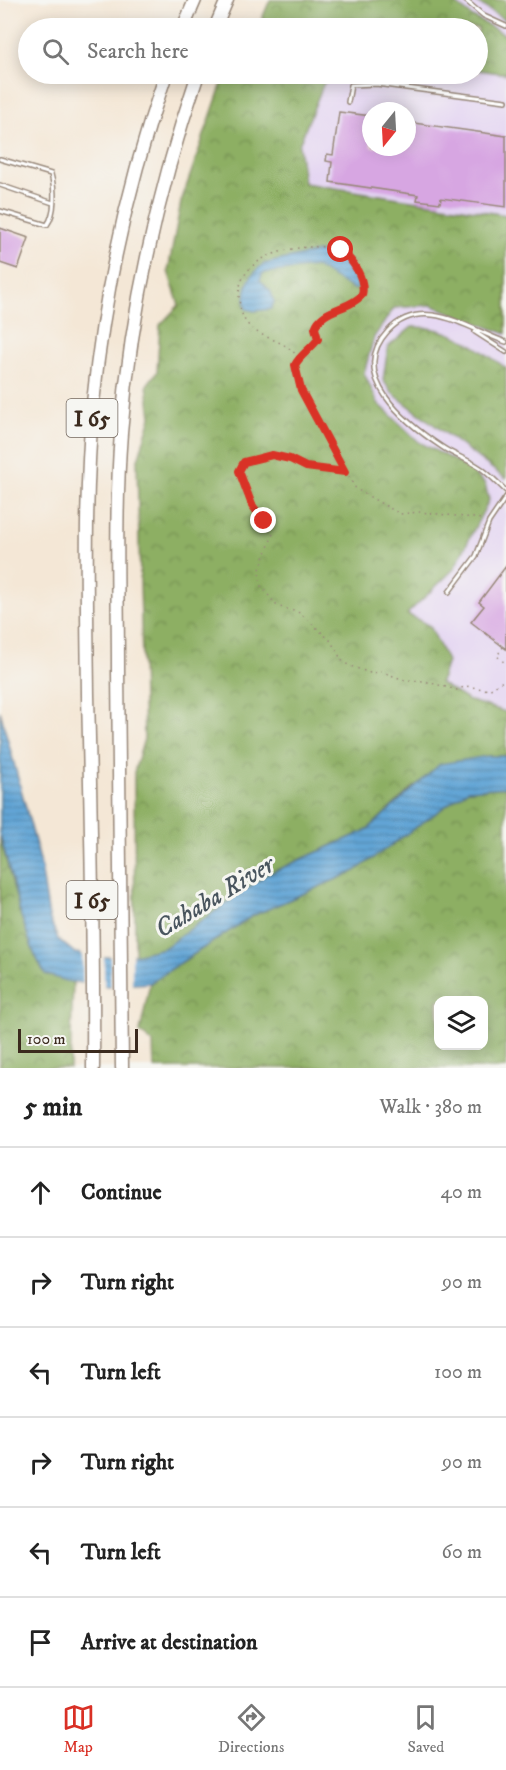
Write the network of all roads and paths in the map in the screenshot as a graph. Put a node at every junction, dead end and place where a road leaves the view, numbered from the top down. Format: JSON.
{"nodes":[{"id":1,"x":195,"y":0,"type":"edge"},
{"id":2,"x":227,"y":0,"type":"edge"},
{"id":3,"x":465,"y":0,"type":"edge"},
{"id":4,"x":187,"y":18,"type":"edge"},
{"id":5,"x":219,"y":18,"type":"edge"},
{"id":6,"x":506,"y":26,"type":"edge"},
{"id":7,"x":163,"y":84,"type":"edge"},
{"id":8,"x":195,"y":84,"type":"edge"},
{"id":9,"x":506,"y":101,"type":"edge"},
{"id":10,"x":348,"y":102,"type":"dead end"},
{"id":11,"x":0,"y":159,"type":"edge"},
{"id":12,"x":0,"y":185,"type":"edge"},
{"id":13,"x":53,"y":203,"type":"junction"},
{"id":14,"x":0,"y":211,"type":"edge"},
{"id":15,"x":466,"y":326,"type":"junction"},
{"id":16,"x":506,"y":342,"type":"edge"},
{"id":17,"x":506,"y":352,"type":"edge"},
{"id":18,"x":298,"y":358,"type":"junction"},
{"id":19,"x":345,"y":472,"type":"junction"},
{"id":20,"x":506,"y":491,"type":"edge"},
{"id":21,"x":506,"y":497,"type":"edge"},
{"id":22,"x":489,"y":522,"type":"junction"},
{"id":23,"x":449,"y":592,"type":"dead end"},
{"id":24,"x":503,"y":646,"type":"dead end"},
{"id":25,"x":506,"y":664,"type":"edge"},
{"id":26,"x":506,"y":679,"type":"edge"},
{"id":27,"x":93,"y":1068,"type":"edge"},
{"id":28,"x":122,"y":1068,"type":"edge"}],
"edges":[{"from":1,"to":4,"type":"highway"},
{"from":2,"to":5,"type":"highway"},
{"from":3,"to":6,"type":"lane"},
{"from":7,"to":27,"type":"highway","number":"I 65"},
{"from":8,"to":28,"type":"highway","number":"I 65"},
{"from":9,"to":10,"type":"lane"},
{"from":11,"to":13,"type":"lane"},
{"from":12,"to":13,"type":"lane"},
{"from":13,"to":14,"type":"lane"},
{"from":15,"to":16,"type":"lane"},
{"from":15,"to":17,"type":"lane"},
{"from":15,"to":20,"type":"lane"},
{"from":18,"to":18,"type":"path"},
{"from":18,"to":19,"type":"path"},
{"from":19,"to":22,"type":"path"},
{"from":19,"to":26,"type":"path"},
{"from":21,"to":22,"type":"lane"},
{"from":22,"to":23,"type":"lane"},
{"from":24,"to":25,"type":"path"}]}
